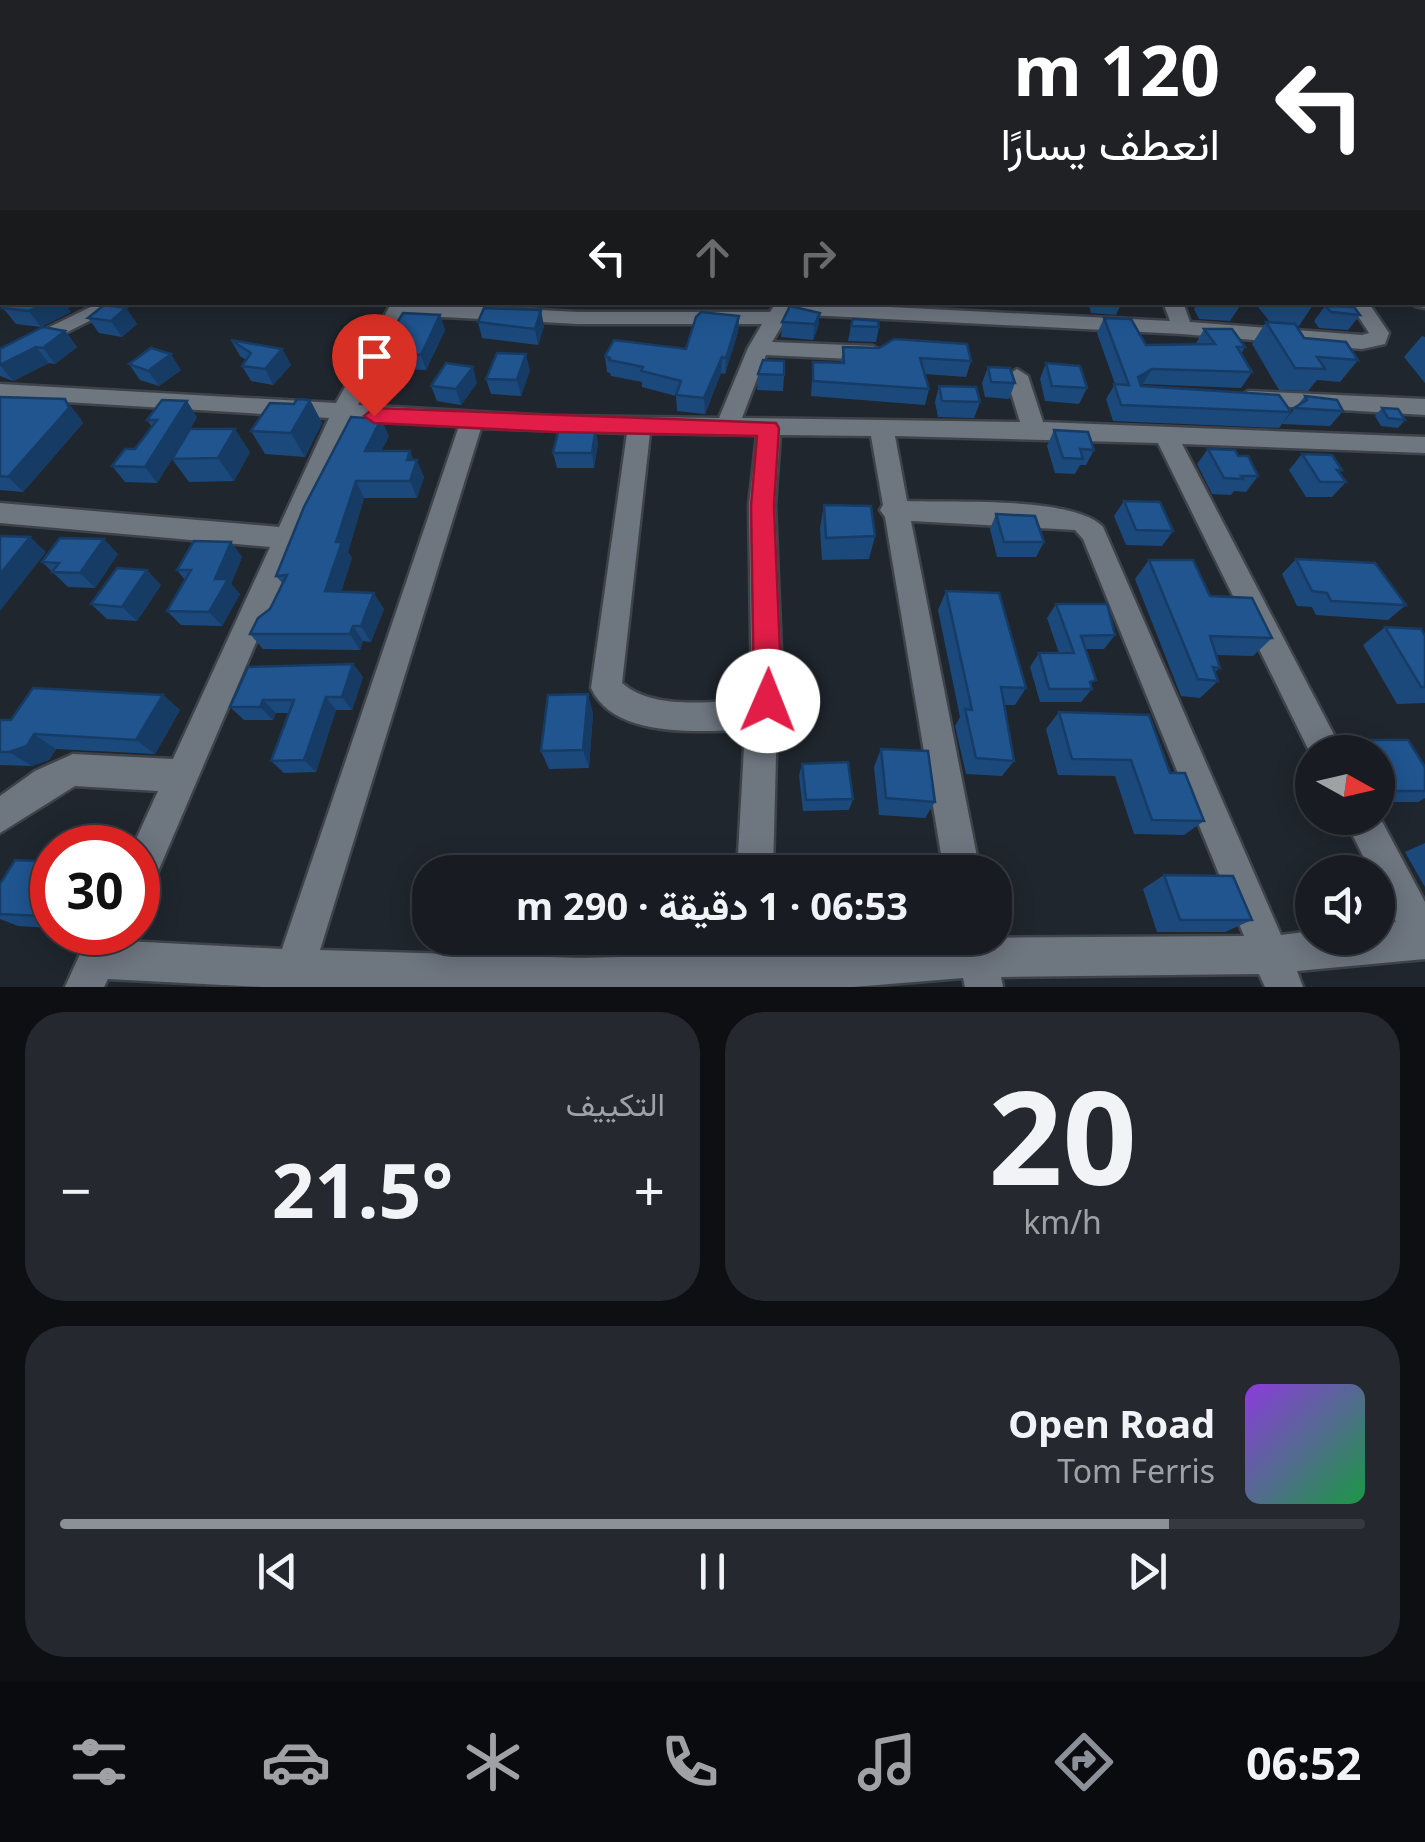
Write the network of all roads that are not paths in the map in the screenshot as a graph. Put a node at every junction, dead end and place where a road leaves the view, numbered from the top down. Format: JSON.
{"nodes":[{"id":1,"x":112,"y":305,"type":"edge"},
{"id":2,"x":1079,"y":305,"type":"edge"},
{"id":3,"x":1174,"y":305,"type":"edge"},
{"id":4,"x":1360,"y":305,"type":"edge"},
{"id":5,"x":400,"y":306,"type":"edge"},
{"id":6,"x":781,"y":310,"type":"edge"},
{"id":7,"x":1085,"y":324,"type":"junction"},
{"id":8,"x":1182,"y":328,"type":"junction"},
{"id":9,"x":758,"y":348,"type":"junction"},
{"id":10,"x":876,"y":353,"type":"edge"},
{"id":11,"x":0,"y":359,"type":"edge"},
{"id":12,"x":1017,"y":376,"type":"edge"},
{"id":13,"x":0,"y":391,"type":"edge"},
{"id":14,"x":1222,"y":398,"type":"edge"},
{"id":15,"x":1425,"y":407,"type":"edge"},
{"id":16,"x":342,"y":414,"type":"junction"},
{"id":17,"x":472,"y":421,"type":"junction"},
{"id":18,"x":639,"y":427,"type":"junction"},
{"id":19,"x":727,"y":428,"type":"junction"},
{"id":20,"x":768,"y":428,"type":"junction"},
{"id":21,"x":1034,"y":430,"type":"junction"},
{"id":22,"x":882,"y":431,"type":"junction"},
{"id":23,"x":1167,"y":437,"type":"junction"},
{"id":24,"x":1425,"y":445,"type":"edge"},
{"id":25,"x":893,"y":510,"type":"junction"},
{"id":26,"x":10,"y":514,"type":"edge"},
{"id":27,"x":289,"y":538,"type":"junction"},
{"id":28,"x":0,"y":541,"type":"edge"},
{"id":29,"x":761,"y":715,"type":"junction"},
{"id":30,"x":1319,"y":735,"type":"edge"},
{"id":31,"x":184,"y":776,"type":"junction"},
{"id":32,"x":0,"y":816,"type":"edge"},
{"id":33,"x":160,"y":828,"type":"edge"},
{"id":34,"x":1370,"y":835,"type":"edge"},
{"id":35,"x":756,"y":855,"type":"edge"},
{"id":36,"x":959,"y":855,"type":"edge"},
{"id":37,"x":1425,"y":938,"type":"edge"},
{"id":38,"x":759,"y":955,"type":"edge"},
{"id":39,"x":97,"y":960,"type":"edge"},
{"id":40,"x":979,"y":961,"type":"edge"},
{"id":41,"x":1278,"y":971,"type":"edge"},
{"id":42,"x":289,"y":978,"type":"edge"},
{"id":43,"x":800,"y":980,"type":"edge"},
{"id":44,"x":580,"y":982,"type":"edge"}],
"edges":[{"from":1,"to":11,"type":"street"},
{"from":2,"to":7,"type":"street"},
{"from":3,"to":8,"type":"street"},
{"from":4,"to":8,"type":"street"},
{"from":5,"to":6,"type":"street"},
{"from":5,"to":16,"type":"street"},
{"from":6,"to":7,"type":"street"},
{"from":6,"to":9,"type":"street"},
{"from":7,"to":8,"type":"street"},
{"from":9,"to":10,"type":"street"},
{"from":9,"to":19,"type":"street"},
{"from":12,"to":21,"type":"street"},
{"from":13,"to":16,"type":"street"},
{"from":14,"to":15,"type":"street"},
{"from":16,"to":17,"type":"street"},
{"from":16,"to":27,"type":"street"},
{"from":17,"to":18,"type":"street"},
{"from":17,"to":42,"type":"street"},
{"from":18,"to":19,"type":"street"},
{"from":18,"to":29,"type":"street"},
{"from":19,"to":20,"type":"street"},
{"from":20,"to":22,"type":"street"},
{"from":20,"to":29,"type":"street"},
{"from":21,"to":22,"type":"street"},
{"from":21,"to":23,"type":"street"},
{"from":22,"to":25,"type":"street"},
{"from":23,"to":24,"type":"street"},
{"from":23,"to":30,"type":"street"},
{"from":25,"to":36,"type":"street"},
{"from":25,"to":41,"type":"street"},
{"from":26,"to":27,"type":"street"},
{"from":26,"to":28,"type":"street"},
{"from":27,"to":31,"type":"street"},
{"from":29,"to":35,"type":"street"},
{"from":31,"to":32,"type":"street"},
{"from":31,"to":33,"type":"street"},
{"from":34,"to":37,"type":"street"},
{"from":37,"to":41,"type":"street"},
{"from":38,"to":43,"type":"street"},
{"from":38,"to":44,"type":"street"},
{"from":39,"to":42,"type":"street"},
{"from":40,"to":41,"type":"street"},
{"from":40,"to":43,"type":"street"},
{"from":42,"to":44,"type":"street"}]}
